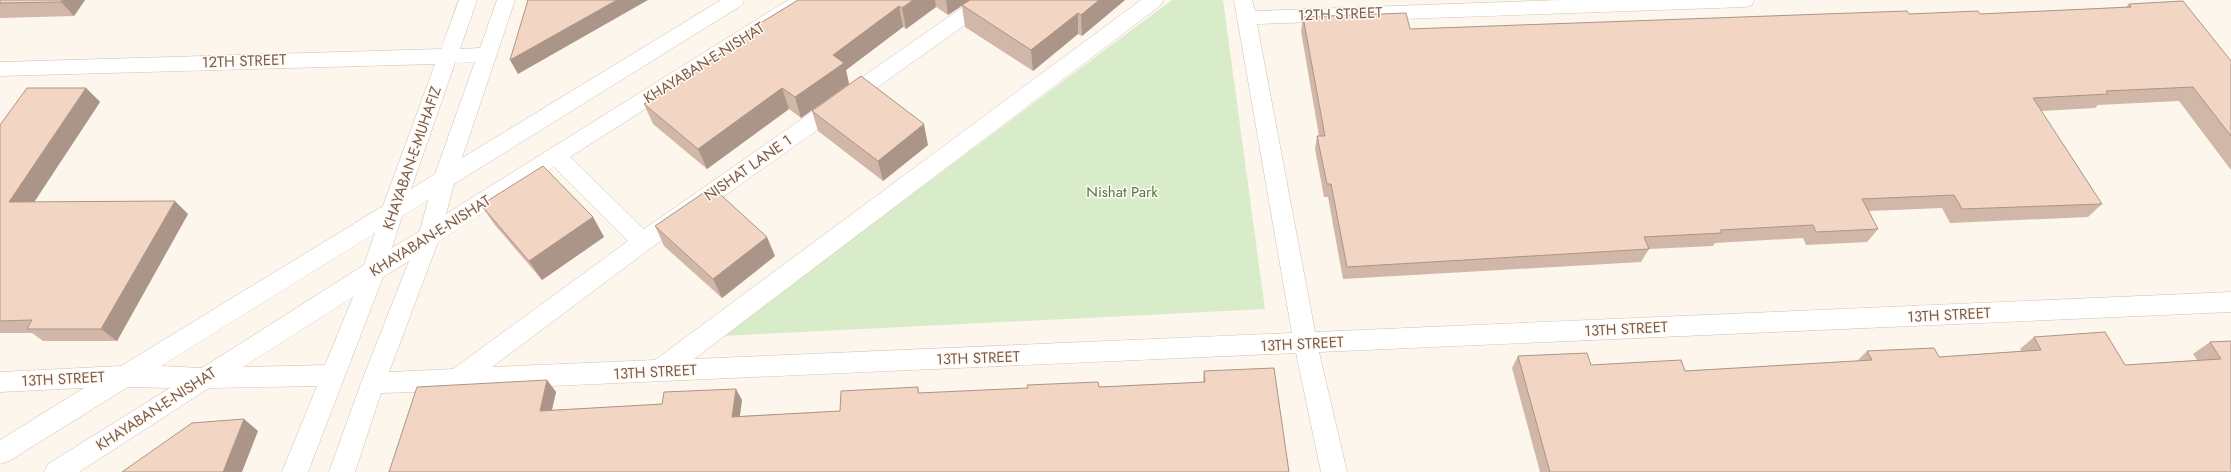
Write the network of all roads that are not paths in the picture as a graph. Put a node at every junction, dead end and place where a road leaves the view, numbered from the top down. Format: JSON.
{"nodes":[{"id":1,"x":468,"y":0,"type":"edge"},
{"id":2,"x":506,"y":0,"type":"edge"},
{"id":3,"x":735,"y":0,"type":"edge"},
{"id":4,"x":802,"y":0,"type":"edge"},
{"id":5,"x":986,"y":0,"type":"edge"},
{"id":6,"x":1154,"y":0,"type":"edge"},
{"id":7,"x":1745,"y":0,"type":"edge"},
{"id":8,"x":1245,"y":9,"type":"edge"},
{"id":9,"x":448,"y":54,"type":"junction"},
{"id":10,"x":487,"y":55,"type":"junction"},
{"id":11,"x":0,"y":69,"type":"edge"},
{"id":12,"x":556,"y":156,"type":"junction"},
{"id":13,"x":444,"y":180,"type":"junction"},
{"id":14,"x":392,"y":212,"type":"junction"},
{"id":15,"x":429,"y":237,"type":"junction"},
{"id":16,"x":643,"y":242,"type":"junction"},
{"id":17,"x":374,"y":271,"type":"junction"},
{"id":18,"x":2231,"y":302,"type":"edge"},
{"id":19,"x":1306,"y":344,"type":"junction"},
{"id":20,"x":658,"y":372,"type":"junction"},
{"id":21,"x":333,"y":375,"type":"junction"},
{"id":22,"x":125,"y":376,"type":"junction"},
{"id":23,"x":203,"y":378,"type":"junction"},
{"id":24,"x":455,"y":381,"type":"junction"},
{"id":25,"x":0,"y":382,"type":"edge"},
{"id":26,"x":373,"y":383,"type":"junction"},
{"id":27,"x":0,"y":453,"type":"edge"},
{"id":28,"x":57,"y":472,"type":"edge"},
{"id":29,"x":295,"y":472,"type":"edge"},
{"id":30,"x":342,"y":472,"type":"edge"},
{"id":31,"x":1334,"y":472,"type":"edge"}],
"edges":[{"from":1,"to":9,"type":"street","name":"KHAYABAN-E-MUHAFIZ"},
{"from":2,"to":10,"type":"street"},
{"from":3,"to":13,"type":"street"},
{"from":4,"to":12,"type":"street","name":"KHAYABAN-E-NISHAT"},
{"from":5,"to":16,"type":"street","name":"NISHAT LANE 1"},
{"from":6,"to":20,"type":"street"},
{"from":7,"to":8,"type":"street","name":"12TH STREET"},
{"from":8,"to":19,"type":"street"},
{"from":9,"to":10,"type":"street","name":"12TH STREET"},
{"from":9,"to":11,"type":"street","name":"12TH STREET"},
{"from":9,"to":14,"type":"street","name":"KHAYABAN-E-MUHAFIZ"},
{"from":10,"to":13,"type":"street"},
{"from":12,"to":15,"type":"street","name":"KHAYABAN-E-NISHAT"},
{"from":12,"to":16,"type":"street"},
{"from":13,"to":14,"type":"street"},
{"from":13,"to":15,"type":"street"},
{"from":14,"to":17,"type":"street","name":"KHAYABAN-E-MUHAFIZ"},
{"from":14,"to":22,"type":"street"},
{"from":15,"to":17,"type":"street","name":"KHAYABAN-E-NISHAT"},
{"from":15,"to":26,"type":"street"},
{"from":16,"to":24,"type":"street","name":"NISHAT LANE 1"},
{"from":17,"to":21,"type":"street","name":"KHAYABAN-E-MUHAFIZ"},
{"from":17,"to":23,"type":"street","name":"KHAYABAN-E-NISHAT"},
{"from":18,"to":19,"type":"street","name":"13TH STREET"},
{"from":19,"to":20,"type":"street","name":"13TH STREET"},
{"from":19,"to":31,"type":"street"},
{"from":20,"to":24,"type":"street","name":"13TH STREET"},
{"from":21,"to":23,"type":"street","name":"13TH STREET"},
{"from":21,"to":29,"type":"street","name":"KHAYABAN-E-MUHAFIZ"},
{"from":22,"to":23,"type":"street","name":"13TH STREET"},
{"from":22,"to":25,"type":"street","name":"13TH STREET"},
{"from":22,"to":27,"type":"street"},
{"from":23,"to":28,"type":"street","name":"KHAYABAN-E-NISHAT"},
{"from":24,"to":26,"type":"street","name":"13TH STREET"},
{"from":26,"to":30,"type":"street"}]}
